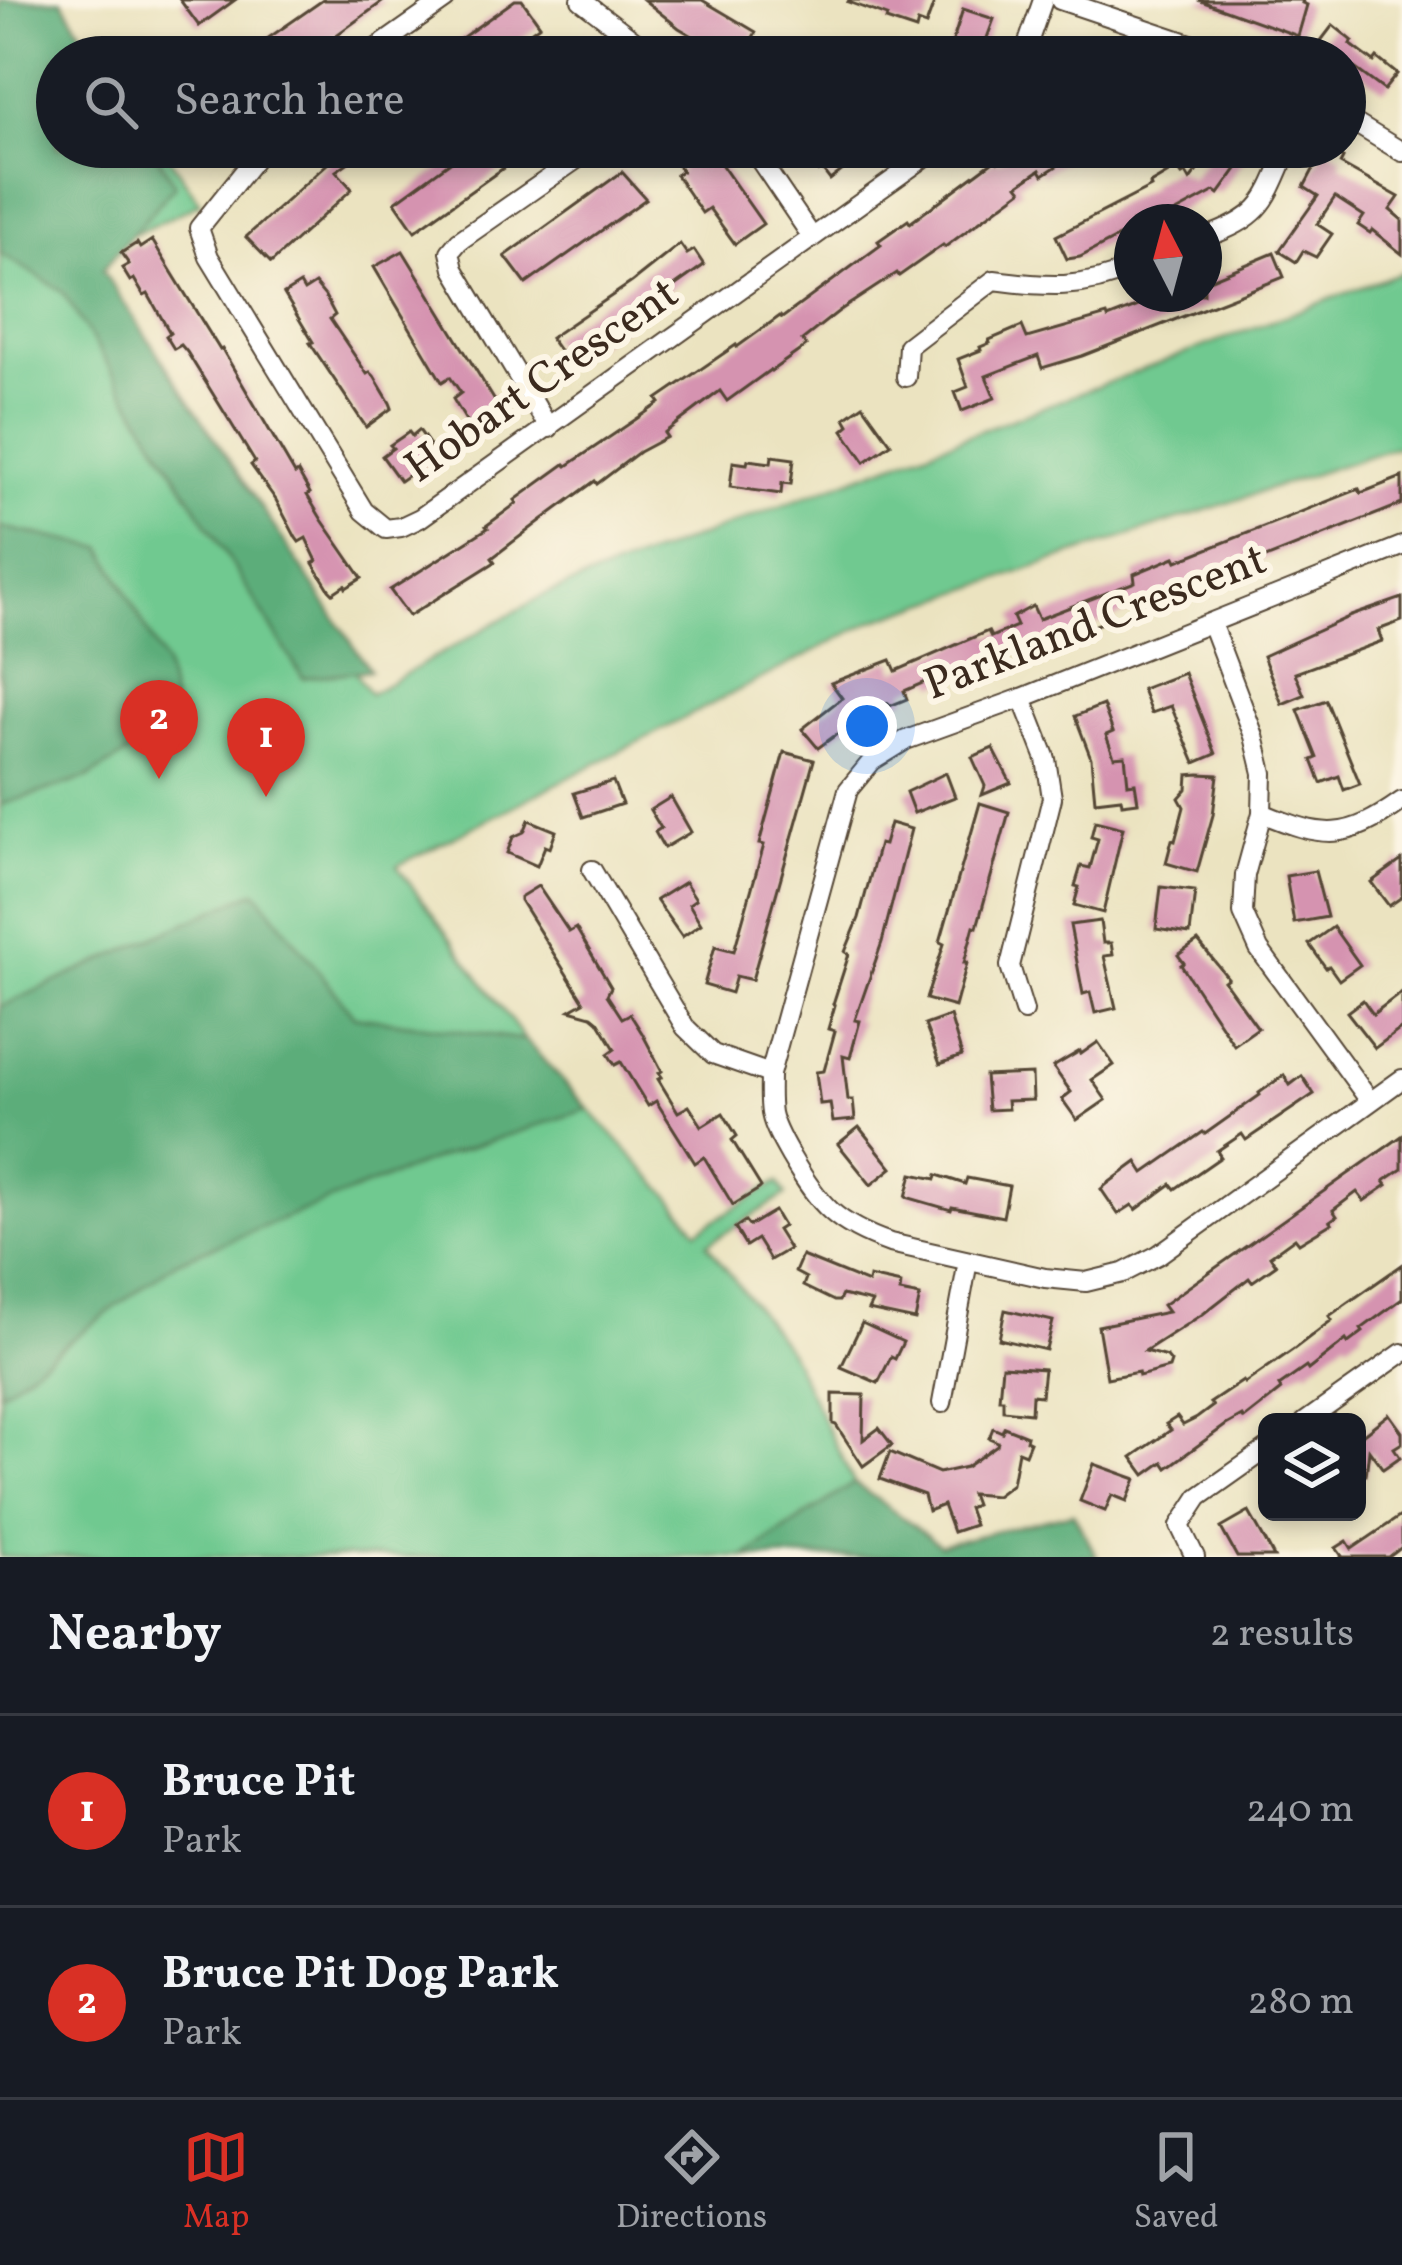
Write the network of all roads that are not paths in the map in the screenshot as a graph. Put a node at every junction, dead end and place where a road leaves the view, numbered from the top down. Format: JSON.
{"nodes":[{"id":1,"x":446,"y":0,"type":"edge"},
{"id":2,"x":581,"y":0,"type":"edge"},
{"id":3,"x":1043,"y":0,"type":"edge"},
{"id":4,"x":1060,"y":0,"type":"edge"},
{"id":5,"x":394,"y":36,"type":"edge"},
{"id":6,"x":628,"y":36,"type":"edge"},
{"id":7,"x":1030,"y":36,"type":"edge"},
{"id":8,"x":1167,"y":36,"type":"edge"},
{"id":9,"x":1402,"y":126,"type":"edge"},
{"id":10,"x":1366,"y":130,"type":"edge"},
{"id":11,"x":1395,"y":147,"type":"edge"},
{"id":12,"x":247,"y":168,"type":"edge"},
{"id":13,"x":564,"y":168,"type":"edge"},
{"id":14,"x":766,"y":168,"type":"edge"},
{"id":15,"x":909,"y":168,"type":"edge"},
{"id":16,"x":1280,"y":168,"type":"edge"},
{"id":17,"x":1222,"y":232,"type":"edge"},
{"id":18,"x":812,"y":237,"type":"junction"},
{"id":19,"x":1114,"y":274,"type":"edge"},
{"id":20,"x":906,"y":376,"type":"dead end"},
{"id":21,"x":550,"y":428,"type":"junction"},
{"id":22,"x":1402,"y":546,"type":"edge"},
{"id":23,"x":1210,"y":622,"type":"junction"},
{"id":24,"x":1022,"y":698,"type":"junction"},
{"id":25,"x":1402,"y":800,"type":"edge"},
{"id":26,"x":1262,"y":813,"type":"junction"},
{"id":27,"x":592,"y":870,"type":"dead end"},
{"id":28,"x":1024,"y":1010,"type":"dead end"},
{"id":29,"x":770,"y":1074,"type":"junction"},
{"id":30,"x":1402,"y":1079,"type":"edge"},
{"id":31,"x":1370,"y":1102,"type":"junction"},
{"id":32,"x":968,"y":1261,"type":"junction"},
{"id":33,"x":1402,"y":1353,"type":"edge"},
{"id":34,"x":942,"y":1403,"type":"dead end"},
{"id":35,"x":1318,"y":1413,"type":"edge"},
{"id":36,"x":1258,"y":1455,"type":"edge"},
{"id":37,"x":1195,"y":1557,"type":"edge"}],
"edges":[{"from":1,"to":5,"type":"street"},
{"from":2,"to":6,"type":"street"},
{"from":3,"to":7,"type":"street"},
{"from":4,"to":8,"type":"street"},
{"from":9,"to":11,"type":"street"},
{"from":10,"to":11,"type":"street"},
{"from":12,"to":21,"type":"street","name":"Hobart Crescent"},
{"from":13,"to":21,"type":"street"},
{"from":14,"to":18,"type":"street"},
{"from":15,"to":18,"type":"street","name":"Hobart Crescent"},
{"from":16,"to":17,"type":"street"},
{"from":18,"to":21,"type":"street","name":"Hobart Crescent"},
{"from":19,"to":20,"type":"street"},
{"from":22,"to":23,"type":"street","name":"Parkland Crescent"},
{"from":23,"to":24,"type":"street","name":"Parkland Crescent"},
{"from":23,"to":26,"type":"street"},
{"from":24,"to":28,"type":"street"},
{"from":24,"to":29,"type":"street","name":"Parkland Crescent"},
{"from":25,"to":26,"type":"street"},
{"from":26,"to":31,"type":"street"},
{"from":27,"to":29,"type":"street"},
{"from":29,"to":32,"type":"street","name":"Parkland Crescent"},
{"from":30,"to":31,"type":"street","name":"Parkland Crescent"},
{"from":31,"to":32,"type":"street","name":"Parkland Crescent"},
{"from":32,"to":34,"type":"street"},
{"from":33,"to":35,"type":"street"},
{"from":36,"to":37,"type":"street"}]}
